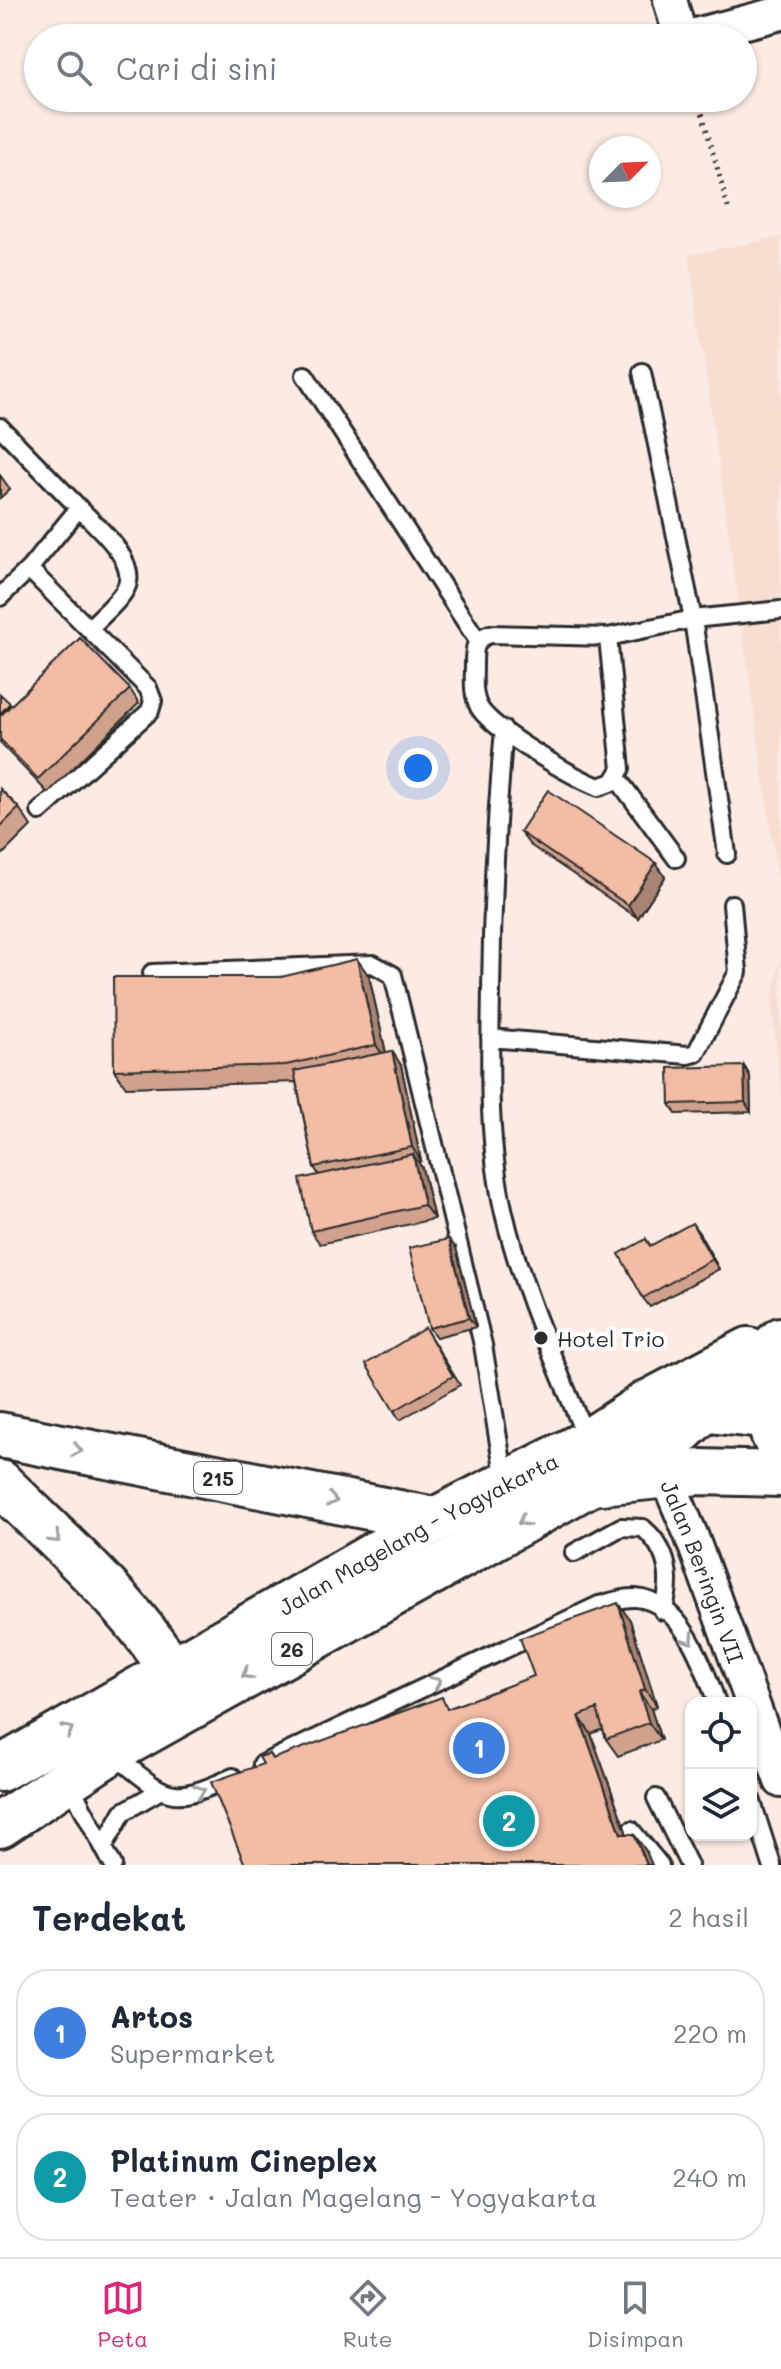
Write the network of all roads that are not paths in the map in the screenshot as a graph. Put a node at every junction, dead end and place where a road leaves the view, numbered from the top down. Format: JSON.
{"nodes":[{"id":1,"x":670,"y":0,"type":"edge"},
{"id":2,"x":781,"y":13,"type":"edge"},
{"id":3,"x":678,"y":24,"type":"edge"},
{"id":4,"x":738,"y":24,"type":"edge"},
{"id":5,"x":642,"y":372,"type":"dead end"},
{"id":6,"x":305,"y":375,"type":"dead end"},
{"id":7,"x":0,"y":427,"type":"edge"},
{"id":8,"x":79,"y":508,"type":"junction"},
{"id":9,"x":29,"y":569,"type":"junction"},
{"id":10,"x":0,"y":597,"type":"edge"},
{"id":11,"x":781,"y":610,"type":"edge"},
{"id":12,"x":693,"y":619,"type":"junction"},
{"id":13,"x":91,"y":627,"type":"junction"},
{"id":14,"x":608,"y":637,"type":"junction"},
{"id":15,"x":478,"y":641,"type":"junction"},
{"id":16,"x":504,"y":730,"type":"junction"},
{"id":17,"x":617,"y":778,"type":"junction"},
{"id":18,"x":40,"y":811,"type":"dead end"},
{"id":19,"x":727,"y":854,"type":"dead end"},
{"id":20,"x":676,"y":858,"type":"dead end"},
{"id":21,"x":732,"y":904,"type":"dead end"},
{"id":22,"x":152,"y":973,"type":"edge"},
{"id":23,"x":490,"y":1038,"type":"junction"},
{"id":24,"x":781,"y":1334,"type":"edge"},
{"id":25,"x":781,"y":1340,"type":"edge"},
{"id":26,"x":781,"y":1355,"type":"edge"},
{"id":27,"x":709,"y":1410,"type":"junction"},
{"id":28,"x":778,"y":1426,"type":"edge"},
{"id":29,"x":0,"y":1435,"type":"edge"},
{"id":30,"x":653,"y":1438,"type":"junction"},
{"id":31,"x":590,"y":1463,"type":"junction"},
{"id":32,"x":781,"y":1474,"type":"edge"},
{"id":33,"x":0,"y":1483,"type":"edge"},
{"id":34,"x":505,"y":1483,"type":"junction"},
{"id":35,"x":435,"y":1520,"type":"junction"},
{"id":36,"x":574,"y":1553,"type":"dead end"},
{"id":37,"x":663,"y":1611,"type":"junction"},
{"id":38,"x":183,"y":1687,"type":"junction"},
{"id":39,"x":715,"y":1697,"type":"edge"},
{"id":40,"x":110,"y":1752,"type":"junction"},
{"id":41,"x":0,"y":1769,"type":"edge"},
{"id":42,"x":67,"y":1780,"type":"junction"},
{"id":43,"x":781,"y":1781,"type":"edge"},
{"id":44,"x":159,"y":1791,"type":"junction"},
{"id":45,"x":656,"y":1798,"type":"dead end"},
{"id":46,"x":757,"y":1818,"type":"edge"},
{"id":47,"x":0,"y":1825,"type":"edge"},
{"id":48,"x":631,"y":1830,"type":"edge"},
{"id":49,"x":105,"y":1844,"type":"junction"},
{"id":50,"x":113,"y":1865,"type":"edge"},
{"id":51,"x":660,"y":1865,"type":"edge"},
{"id":52,"x":689,"y":1865,"type":"edge"},
{"id":53,"x":772,"y":1865,"type":"edge"}],
"edges":[{"from":1,"to":3,"type":"street"},
{"from":2,"to":4,"type":"street"},
{"from":5,"to":12,"type":"lane"},
{"from":6,"to":15,"type":"lane"},
{"from":7,"to":8,"type":"lane"},
{"from":8,"to":9,"type":"lane"},
{"from":8,"to":13,"type":"lane"},
{"from":9,"to":10,"type":"lane"},
{"from":9,"to":13,"type":"lane"},
{"from":11,"to":12,"type":"lane"},
{"from":12,"to":14,"type":"lane"},
{"from":12,"to":19,"type":"lane"},
{"from":13,"to":18,"type":"lane"},
{"from":14,"to":15,"type":"lane"},
{"from":14,"to":17,"type":"lane"},
{"from":15,"to":16,"type":"lane"},
{"from":16,"to":17,"type":"lane"},
{"from":16,"to":23,"type":"lane"},
{"from":17,"to":20,"type":"lane"},
{"from":21,"to":23,"type":"lane"},
{"from":22,"to":34,"type":"lane"},
{"from":23,"to":31,"type":"lane"},
{"from":24,"to":30,"type":"main road"},
{"from":25,"to":27,"type":"main road"},
{"from":26,"to":28,"type":"main road"},
{"from":27,"to":28,"type":"main road","number":"26"},
{"from":27,"to":30,"type":"main road","number":"26"},
{"from":29,"to":35,"type":"main road","number":"215","one_way":true},
{"from":30,"to":31,"type":"main road","number":"26"},
{"from":30,"to":31,"type":"main road"},
{"from":30,"to":32,"type":"main road","number":"26"},
{"from":30,"to":43,"type":"street","name":"Jalan Beringin VII"},
{"from":31,"to":34,"type":"main road","name":"Jalan Magelang - Yogyakarta","number":"26"},
{"from":31,"to":38,"type":"main road","name":"Jalan Magelang - Yogyakarta","number":"26","one_way":true},
{"from":33,"to":38,"type":"main road","one_way":true},
{"from":34,"to":35,"type":"main road","name":"Jalan Magelang - Yogyakarta","number":"26"},
{"from":35,"to":38,"type":"main road","name":"Jalan Magelang - Yogyakarta","number":"26"},
{"from":36,"to":37,"type":"lane"},
{"from":37,"to":39,"type":"lane","one_way":true},
{"from":44,"to":37,"type":"lane","one_way":true},
{"from":38,"to":40,"type":"main road","name":"Jalan Magelang - Yogyakarta","number":"26"},
{"from":41,"to":38,"type":"main road","name":"Jalan Magelang - Yogyakarta","number":"26","one_way":true},
{"from":40,"to":42,"type":"main road","name":"Jalan Magelang - Yogyakarta","number":"26"},
{"from":40,"to":44,"type":"lane"},
{"from":42,"to":47,"type":"main road","name":"Jalan Magelang - Yogyakarta","number":"26"},
{"from":42,"to":49,"type":"lane"},
{"from":44,"to":49,"type":"lane"},
{"from":45,"to":52,"type":"lane"},
{"from":46,"to":53,"type":"lane"},
{"from":48,"to":51,"type":"lane"},
{"from":49,"to":50,"type":"lane"}]}
